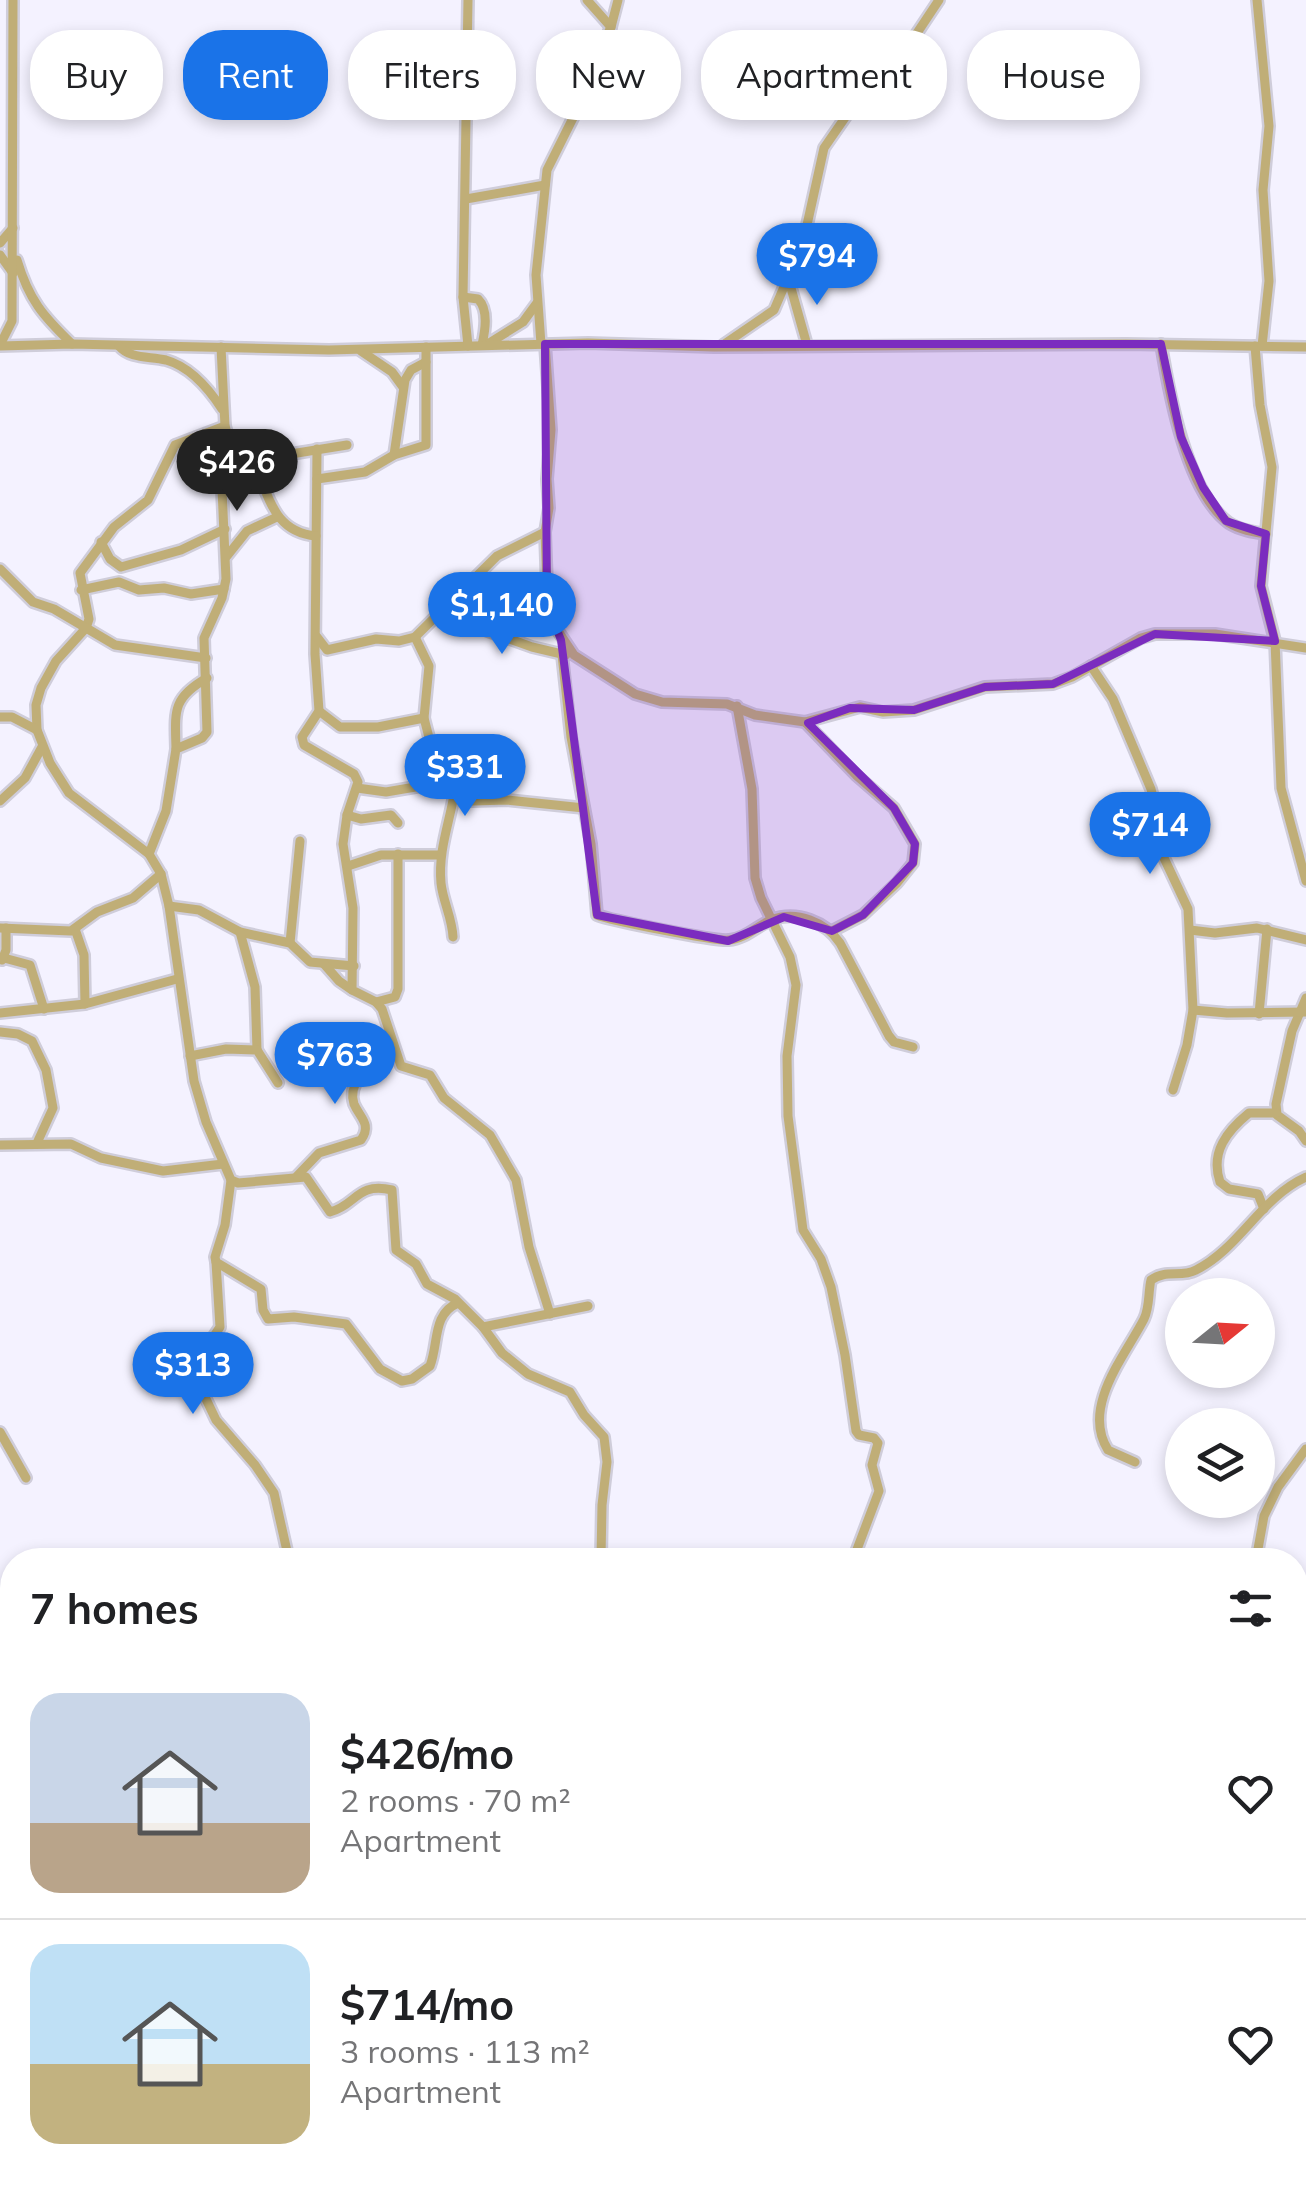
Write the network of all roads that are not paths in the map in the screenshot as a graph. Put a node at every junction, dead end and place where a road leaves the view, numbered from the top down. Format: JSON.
{"nodes":[{"id":1,"x":14,"y":0,"type":"edge"},
{"id":2,"x":468,"y":0,"type":"edge"},
{"id":3,"x":587,"y":0,"type":"edge"},
{"id":4,"x":618,"y":0,"type":"edge"},
{"id":5,"x":939,"y":0,"type":"edge"},
{"id":6,"x":1257,"y":0,"type":"edge"},
{"id":7,"x":611,"y":27,"type":"junction"},
{"id":8,"x":0,"y":80,"type":"edge"},
{"id":9,"x":13,"y":87,"type":"junction"},
{"id":10,"x":0,"y":120,"type":"edge"},
{"id":11,"x":12,"y":121,"type":"junction"},
{"id":12,"x":545,"y":185,"type":"junction"},
{"id":13,"x":466,"y":199,"type":"junction"},
{"id":14,"x":0,"y":210,"type":"edge"},
{"id":15,"x":13,"y":223,"type":"junction"},
{"id":16,"x":0,"y":243,"type":"edge"},
{"id":17,"x":14,"y":250,"type":"junction"},
{"id":18,"x":0,"y":255,"type":"edge"},
{"id":19,"x":12,"y":273,"type":"junction"},
{"id":20,"x":789,"y":281,"type":"junction"},
{"id":21,"x":463,"y":297,"type":"junction"},
{"id":22,"x":537,"y":303,"type":"junction"},
{"id":23,"x":72,"y":344,"type":"junction"},
{"id":24,"x":543,"y":344,"type":"junction"},
{"id":25,"x":1161,"y":344,"type":"junction"},
{"id":26,"x":0,"y":345,"type":"edge"},
{"id":27,"x":484,"y":345,"type":"junction"},
{"id":28,"x":807,"y":345,"type":"junction"},
{"id":29,"x":118,"y":346,"type":"junction"},
{"id":30,"x":468,"y":346,"type":"junction"},
{"id":31,"x":721,"y":346,"type":"junction"},
{"id":32,"x":1258,"y":346,"type":"junction"},
{"id":33,"x":157,"y":347,"type":"junction"},
{"id":34,"x":426,"y":347,"type":"junction"},
{"id":35,"x":1306,"y":347,"type":"edge"},
{"id":36,"x":221,"y":348,"type":"junction"},
{"id":37,"x":359,"y":349,"type":"junction"},
{"id":38,"x":164,"y":360,"type":"junction"},
{"id":39,"x":426,"y":362,"type":"junction"},
{"id":40,"x":403,"y":387,"type":"junction"},
{"id":41,"x":224,"y":412,"type":"junction"},
{"id":42,"x":226,"y":431,"type":"junction"},
{"id":43,"x":398,"y":441,"type":"junction"},
{"id":44,"x":347,"y":444,"type":"dead end"},
{"id":45,"x":317,"y":449,"type":"junction"},
{"id":46,"x":406,"y":452,"type":"junction"},
{"id":47,"x":394,"y":455,"type":"junction"},
{"id":48,"x":252,"y":459,"type":"junction"},
{"id":49,"x":316,"y":480,"type":"junction"},
{"id":50,"x":278,"y":516,"type":"junction"},
{"id":51,"x":224,"y":524,"type":"junction"},
{"id":52,"x":247,"y":530,"type":"junction"},
{"id":53,"x":544,"y":532,"type":"junction"},
{"id":54,"x":1266,"y":534,"type":"junction"},
{"id":55,"x":316,"y":536,"type":"junction"},
{"id":56,"x":102,"y":542,"type":"junction"},
{"id":57,"x":227,"y":556,"type":"junction"},
{"id":58,"x":0,"y":569,"type":"edge"},
{"id":59,"x":224,"y":589,"type":"junction"},
{"id":60,"x":82,"y":590,"type":"junction"},
{"id":61,"x":440,"y":614,"type":"junction"},
{"id":62,"x":86,"y":628,"type":"junction"},
{"id":63,"x":317,"y":637,"type":"junction"},
{"id":64,"x":415,"y":637,"type":"junction"},
{"id":65,"x":204,"y":638,"type":"junction"},
{"id":66,"x":1275,"y":641,"type":"junction"},
{"id":67,"x":1306,"y":648,"type":"edge"},
{"id":68,"x":327,"y":650,"type":"junction"},
{"id":69,"x":190,"y":654,"type":"junction"},
{"id":70,"x":316,"y":654,"type":"junction"},
{"id":71,"x":568,"y":655,"type":"junction"},
{"id":72,"x":206,"y":658,"type":"junction"},
{"id":73,"x":1092,"y":666,"type":"junction"},
{"id":74,"x":207,"y":678,"type":"junction"},
{"id":75,"x":737,"y":706,"type":"junction"},
{"id":76,"x":319,"y":711,"type":"junction"},
{"id":77,"x":0,"y":716,"type":"edge"},
{"id":78,"x":424,"y":718,"type":"junction"},
{"id":79,"x":805,"y":722,"type":"junction"},
{"id":80,"x":37,"y":730,"type":"junction"},
{"id":81,"x":42,"y":747,"type":"junction"},
{"id":82,"x":176,"y":749,"type":"junction"},
{"id":83,"x":357,"y":788,"type":"junction"},
{"id":84,"x":442,"y":788,"type":"junction"},
{"id":85,"x":386,"y":792,"type":"junction"},
{"id":86,"x":454,"y":795,"type":"junction"},
{"id":87,"x":0,"y":802,"type":"edge"},
{"id":88,"x":584,"y":808,"type":"junction"},
{"id":89,"x":346,"y":815,"type":"junction"},
{"id":90,"x":386,"y":815,"type":"junction"},
{"id":91,"x":398,"y":823,"type":"dead end"},
{"id":92,"x":300,"y":842,"type":"dead end"},
{"id":93,"x":149,"y":854,"type":"junction"},
{"id":94,"x":398,"y":854,"type":"junction"},
{"id":95,"x":440,"y":856,"type":"junction"},
{"id":96,"x":348,"y":866,"type":"junction"},
{"id":97,"x":161,"y":874,"type":"junction"},
{"id":98,"x":1306,"y":882,"type":"edge"},
{"id":99,"x":169,"y":906,"type":"junction"},
{"id":100,"x":771,"y":920,"type":"junction"},
{"id":101,"x":3,"y":928,"type":"edge"},
{"id":102,"x":75,"y":929,"type":"junction"},
{"id":103,"x":1267,"y":929,"type":"junction"},
{"id":104,"x":1190,"y":930,"type":"junction"},
{"id":105,"x":832,"y":931,"type":"junction"},
{"id":106,"x":240,"y":932,"type":"junction"},
{"id":107,"x":453,"y":937,"type":"dead end"},
{"id":108,"x":1306,"y":940,"type":"edge"},
{"id":109,"x":290,"y":943,"type":"junction"},
{"id":110,"x":2,"y":960,"type":"edge"},
{"id":111,"x":324,"y":964,"type":"junction"},
{"id":112,"x":354,"y":966,"type":"junction"},
{"id":113,"x":177,"y":979,"type":"junction"},
{"id":114,"x":352,"y":990,"type":"junction"},
{"id":115,"x":1306,"y":998,"type":"edge"},
{"id":116,"x":376,"y":1002,"type":"junction"},
{"id":117,"x":85,"y":1004,"type":"junction"},
{"id":118,"x":44,"y":1009,"type":"junction"},
{"id":119,"x":1193,"y":1010,"type":"junction"},
{"id":120,"x":1303,"y":1011,"type":"edge"},
{"id":121,"x":0,"y":1012,"type":"edge"},
{"id":122,"x":1260,"y":1014,"type":"junction"},
{"id":123,"x":0,"y":1032,"type":"edge"},
{"id":124,"x":913,"y":1047,"type":"dead end"},
{"id":125,"x":393,"y":1048,"type":"junction"},
{"id":126,"x":257,"y":1050,"type":"junction"},
{"id":127,"x":190,"y":1056,"type":"junction"},
{"id":128,"x":278,"y":1083,"type":"dead end"},
{"id":129,"x":1173,"y":1090,"type":"dead end"},
{"id":130,"x":1276,"y":1113,"type":"junction"},
{"id":131,"x":1306,"y":1141,"type":"edge"},
{"id":132,"x":37,"y":1143,"type":"junction"},
{"id":133,"x":0,"y":1145,"type":"edge"},
{"id":134,"x":223,"y":1164,"type":"junction"},
{"id":135,"x":301,"y":1176,"type":"junction"},
{"id":136,"x":1306,"y":1178,"type":"edge"},
{"id":137,"x":232,"y":1180,"type":"junction"},
{"id":138,"x":1264,"y":1209,"type":"junction"},
{"id":139,"x":216,"y":1262,"type":"junction"},
{"id":140,"x":453,"y":1305,"type":"junction"},
{"id":141,"x":588,"y":1306,"type":"dead end"},
{"id":142,"x":550,"y":1314,"type":"junction"},
{"id":143,"x":482,"y":1327,"type":"junction"},
{"id":144,"x":0,"y":1432,"type":"edge"},
{"id":145,"x":1306,"y":1449,"type":"edge"},
{"id":146,"x":1135,"y":1462,"type":"dead end"},
{"id":147,"x":26,"y":1478,"type":"dead end"},
{"id":148,"x":285,"y":1548,"type":"edge"},
{"id":149,"x":601,"y":1548,"type":"edge"},
{"id":150,"x":858,"y":1548,"type":"edge"},
{"id":151,"x":1258,"y":1548,"type":"edge"}],
"edges":[{"from":1,"to":9,"type":"street"},
{"from":2,"to":13,"type":"street"},
{"from":3,"to":7,"type":"street"},
{"from":4,"to":7,"type":"street"},
{"from":5,"to":20,"type":"street"},
{"from":6,"to":32,"type":"street"},
{"from":7,"to":12,"type":"street"},
{"from":8,"to":9,"type":"street"},
{"from":9,"to":11,"type":"street"},
{"from":10,"to":11,"type":"street"},
{"from":11,"to":15,"type":"street"},
{"from":12,"to":13,"type":"street"},
{"from":12,"to":22,"type":"street"},
{"from":13,"to":21,"type":"street"},
{"from":14,"to":15,"type":"street"},
{"from":15,"to":16,"type":"street"},
{"from":15,"to":17,"type":"street"},
{"from":17,"to":19,"type":"street"},
{"from":17,"to":23,"type":"street"},
{"from":18,"to":19,"type":"street"},
{"from":19,"to":26,"type":"street"},
{"from":20,"to":28,"type":"street"},
{"from":20,"to":31,"type":"street"},
{"from":21,"to":27,"type":"street"},
{"from":21,"to":30,"type":"street"},
{"from":22,"to":24,"type":"street"},
{"from":22,"to":27,"type":"street"},
{"from":23,"to":26,"type":"street"},
{"from":23,"to":29,"type":"street"},
{"from":24,"to":27,"type":"street"},
{"from":24,"to":31,"type":"street"},
{"from":24,"to":53,"type":"street"},
{"from":25,"to":28,"type":"street"},
{"from":25,"to":32,"type":"street"},
{"from":25,"to":54,"type":"street"},
{"from":27,"to":30,"type":"street"},
{"from":28,"to":31,"type":"street"},
{"from":29,"to":33,"type":"street"},
{"from":29,"to":38,"type":"street"},
{"from":30,"to":34,"type":"street"},
{"from":32,"to":35,"type":"street"},
{"from":32,"to":54,"type":"street"},
{"from":33,"to":36,"type":"street"},
{"from":33,"to":38,"type":"street"},
{"from":34,"to":37,"type":"street"},
{"from":34,"to":39,"type":"street"},
{"from":36,"to":37,"type":"street"},
{"from":36,"to":41,"type":"street"},
{"from":37,"to":40,"type":"street"},
{"from":38,"to":41,"type":"street"},
{"from":39,"to":40,"type":"street"},
{"from":39,"to":46,"type":"street"},
{"from":40,"to":43,"type":"street"},
{"from":41,"to":42,"type":"street"},
{"from":42,"to":48,"type":"street"},
{"from":42,"to":51,"type":"street"},
{"from":42,"to":56,"type":"street"},
{"from":43,"to":46,"type":"street"},
{"from":43,"to":47,"type":"street"},
{"from":44,"to":45,"type":"street"},
{"from":45,"to":48,"type":"street"},
{"from":45,"to":49,"type":"street"},
{"from":46,"to":47,"type":"street"},
{"from":47,"to":49,"type":"street"},
{"from":48,"to":50,"type":"street"},
{"from":49,"to":55,"type":"street"},
{"from":50,"to":52,"type":"street"},
{"from":50,"to":55,"type":"street"},
{"from":51,"to":52,"type":"street"},
{"from":51,"to":56,"type":"street"},
{"from":51,"to":57,"type":"street"},
{"from":52,"to":57,"type":"street"},
{"from":53,"to":61,"type":"street"},
{"from":53,"to":71,"type":"street"},
{"from":54,"to":66,"type":"street"},
{"from":55,"to":63,"type":"street"},
{"from":56,"to":60,"type":"street"},
{"from":57,"to":59,"type":"street"},
{"from":58,"to":62,"type":"street"},
{"from":59,"to":60,"type":"street"},
{"from":59,"to":65,"type":"street"},
{"from":60,"to":62,"type":"street"},
{"from":61,"to":64,"type":"street"},
{"from":61,"to":71,"type":"street"},
{"from":62,"to":69,"type":"street"},
{"from":62,"to":80,"type":"street"},
{"from":63,"to":68,"type":"street"},
{"from":63,"to":70,"type":"street"},
{"from":64,"to":68,"type":"street"},
{"from":64,"to":78,"type":"street"},
{"from":65,"to":69,"type":"street"},
{"from":65,"to":72,"type":"street"},
{"from":66,"to":67,"type":"street"},
{"from":66,"to":73,"type":"street"},
{"from":66,"to":98,"type":"street"},
{"from":68,"to":70,"type":"street"},
{"from":69,"to":72,"type":"street"},
{"from":70,"to":76,"type":"street"},
{"from":71,"to":75,"type":"street"},
{"from":71,"to":88,"type":"street"},
{"from":72,"to":74,"type":"street"},
{"from":73,"to":79,"type":"street"},
{"from":73,"to":104,"type":"street"},
{"from":74,"to":82,"type":"street"},
{"from":74,"to":82,"type":"street"},
{"from":75,"to":79,"type":"street"},
{"from":75,"to":100,"type":"street"},
{"from":76,"to":78,"type":"street"},
{"from":76,"to":83,"type":"street"},
{"from":77,"to":80,"type":"street"},
{"from":78,"to":84,"type":"street"},
{"from":79,"to":105,"type":"street"},
{"from":80,"to":81,"type":"street"},
{"from":81,"to":87,"type":"street"},
{"from":81,"to":93,"type":"street"},
{"from":82,"to":93,"type":"street"},
{"from":83,"to":85,"type":"street"},
{"from":83,"to":89,"type":"street"},
{"from":84,"to":85,"type":"street"},
{"from":84,"to":86,"type":"street"},
{"from":85,"to":90,"type":"street"},
{"from":86,"to":88,"type":"street"},
{"from":86,"to":95,"type":"street"},
{"from":88,"to":100,"type":"street"},
{"from":89,"to":90,"type":"street"},
{"from":89,"to":96,"type":"street"},
{"from":90,"to":91,"type":"street"},
{"from":92,"to":109,"type":"street"},
{"from":93,"to":97,"type":"street"},
{"from":94,"to":95,"type":"street"},
{"from":94,"to":96,"type":"street"},
{"from":94,"to":116,"type":"street"},
{"from":95,"to":107,"type":"street"},
{"from":96,"to":112,"type":"street"},
{"from":97,"to":99,"type":"street"},
{"from":97,"to":102,"type":"street"},
{"from":99,"to":106,"type":"street"},
{"from":99,"to":113,"type":"street"},
{"from":100,"to":105,"type":"street"},
{"from":100,"to":150,"type":"street"},
{"from":101,"to":102,"type":"street"},
{"from":101,"to":110,"type":"street"},
{"from":102,"to":117,"type":"street"},
{"from":103,"to":104,"type":"street"},
{"from":103,"to":108,"type":"street"},
{"from":103,"to":122,"type":"street"},
{"from":104,"to":119,"type":"street"},
{"from":105,"to":124,"type":"street"},
{"from":106,"to":109,"type":"street"},
{"from":106,"to":126,"type":"street"},
{"from":109,"to":111,"type":"street"},
{"from":110,"to":118,"type":"street"},
{"from":111,"to":112,"type":"street"},
{"from":111,"to":114,"type":"street"},
{"from":112,"to":114,"type":"street"},
{"from":113,"to":117,"type":"street"},
{"from":113,"to":127,"type":"street"},
{"from":114,"to":116,"type":"street"},
{"from":115,"to":120,"type":"street"},
{"from":116,"to":125,"type":"street"},
{"from":117,"to":118,"type":"street"},
{"from":118,"to":121,"type":"street"},
{"from":119,"to":122,"type":"street"},
{"from":119,"to":129,"type":"street"},
{"from":120,"to":122,"type":"street"},
{"from":120,"to":130,"type":"street"},
{"from":123,"to":132,"type":"street"},
{"from":125,"to":135,"type":"street"},
{"from":125,"to":142,"type":"street"},
{"from":126,"to":127,"type":"street"},
{"from":126,"to":128,"type":"street"},
{"from":127,"to":134,"type":"street"},
{"from":130,"to":131,"type":"street"},
{"from":130,"to":138,"type":"street"},
{"from":132,"to":133,"type":"street"},
{"from":132,"to":134,"type":"street"},
{"from":134,"to":137,"type":"street"},
{"from":135,"to":137,"type":"street"},
{"from":135,"to":140,"type":"street"},
{"from":136,"to":138,"type":"street"},
{"from":137,"to":139,"type":"street"},
{"from":138,"to":146,"type":"street"},
{"from":139,"to":140,"type":"street"},
{"from":139,"to":148,"type":"street"},
{"from":140,"to":143,"type":"street"},
{"from":141,"to":142,"type":"street"},
{"from":142,"to":143,"type":"street"},
{"from":143,"to":149,"type":"street"},
{"from":144,"to":147,"type":"street"},
{"from":145,"to":151,"type":"street"}]}
